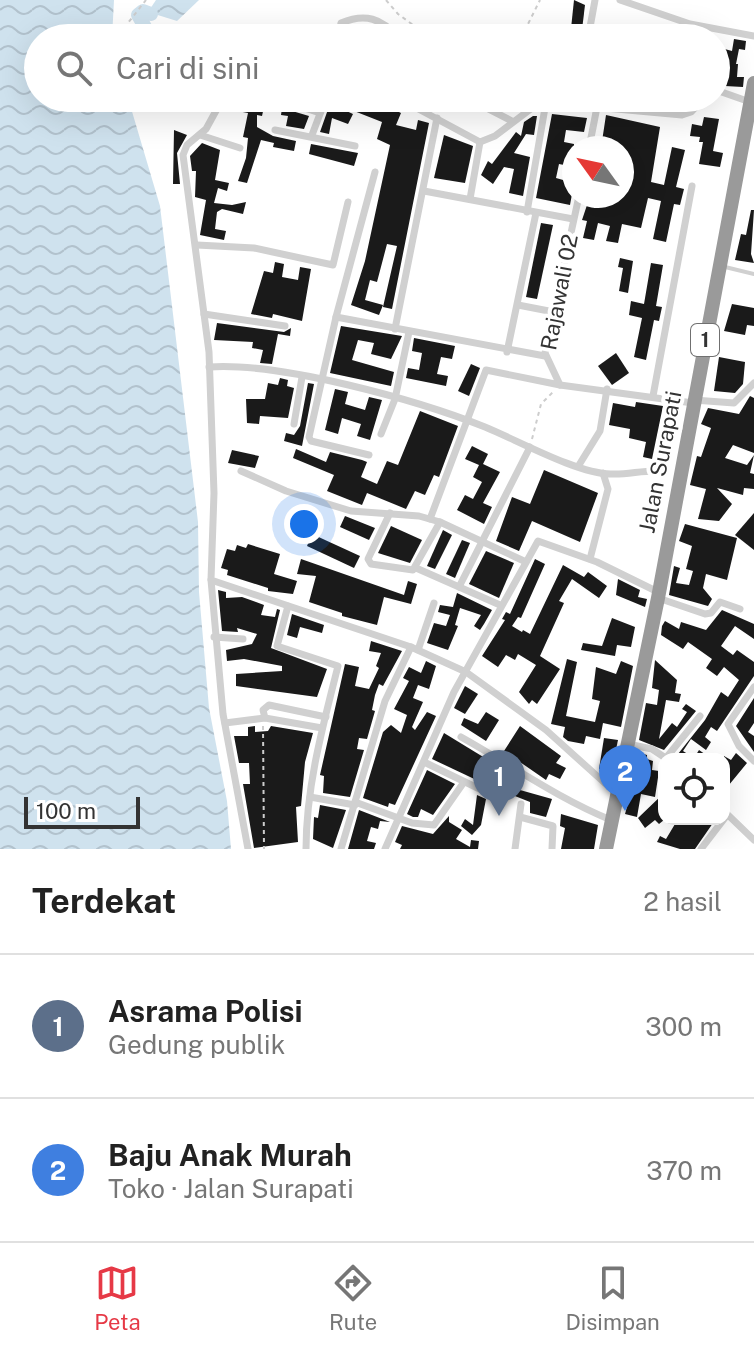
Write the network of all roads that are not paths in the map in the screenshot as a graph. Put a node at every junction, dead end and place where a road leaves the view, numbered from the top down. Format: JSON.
{"nodes":[{"id":1,"x":595,"y":0,"type":"edge"},
{"id":2,"x":620,"y":0,"type":"edge"},
{"id":3,"x":341,"y":24,"type":"edge"},
{"id":4,"x":387,"y":24,"type":"edge"},
{"id":5,"x":591,"y":24,"type":"edge"},
{"id":6,"x":690,"y":24,"type":"edge"},
{"id":7,"x":730,"y":32,"type":"edge"},
{"id":8,"x":754,"y":36,"type":"edge"},
{"id":9,"x":754,"y":83,"type":"edge"},
{"id":10,"x":730,"y":95,"type":"edge"},
{"id":11,"x":750,"y":102,"type":"junction"},
{"id":12,"x":214,"y":112,"type":"edge"},
{"id":13,"x":317,"y":112,"type":"edge"},
{"id":14,"x":425,"y":112,"type":"edge"},
{"id":15,"x":494,"y":112,"type":"edge"},
{"id":16,"x":524,"y":112,"type":"edge"},
{"id":17,"x":545,"y":112,"type":"edge"},
{"id":18,"x":591,"y":112,"type":"edge"},
{"id":19,"x":657,"y":112,"type":"edge"},
{"id":20,"x":691,"y":112,"type":"edge"},
{"id":21,"x":320,"y":113,"type":"joint"},
{"id":22,"x":437,"y":118,"type":"junction"},
{"id":23,"x":512,"y":121,"type":"junction"},
{"id":24,"x":275,"y":130,"type":"dead end"},
{"id":25,"x":200,"y":135,"type":"junction"},
{"id":26,"x":312,"y":135,"type":"junction"},
{"id":27,"x":590,"y":136,"type":"edge"},
{"id":28,"x":480,"y":142,"type":"junction"},
{"id":29,"x":355,"y":146,"type":"dead end"},
{"id":30,"x":240,"y":148,"type":"dead end"},
{"id":31,"x":375,"y":172,"type":"dead end"},
{"id":32,"x":692,"y":186,"type":"dead end"},
{"id":33,"x":424,"y":191,"type":"junction"},
{"id":34,"x":470,"y":199,"type":"junction"},
{"id":35,"x":348,"y":202,"type":"dead end"},
{"id":36,"x":576,"y":208,"type":"edge"},
{"id":37,"x":532,"y":212,"type":"junction"},
{"id":38,"x":573,"y":219,"type":"junction"},
{"id":39,"x":197,"y":245,"type":"junction"},
{"id":40,"x":719,"y":266,"type":"junction"},
{"id":41,"x":754,"y":274,"type":"edge"},
{"id":42,"x":518,"y":305,"type":"junction"},
{"id":43,"x":554,"y":312,"type":"junction"},
{"id":44,"x":204,"y":314,"type":"junction"},
{"id":45,"x":336,"y":317,"type":"junction"},
{"id":46,"x":285,"y":326,"type":"dead end"},
{"id":47,"x":395,"y":329,"type":"junction"},
{"id":48,"x":409,"y":332,"type":"junction"},
{"id":49,"x":507,"y":352,"type":"junction"},
{"id":50,"x":545,"y":356,"type":"junction"},
{"id":51,"x":209,"y":367,"type":"junction"},
{"id":52,"x":302,"y":377,"type":"junction"},
{"id":53,"x":321,"y":381,"type":"junction"},
{"id":54,"x":754,"y":383,"type":"edge"},
{"id":55,"x":560,"y":385,"type":"junction"},
{"id":56,"x":607,"y":389,"type":"junction"},
{"id":57,"x":653,"y":396,"type":"junction"},
{"id":58,"x":395,"y":399,"type":"junction"},
{"id":59,"x":671,"y":400,"type":"junction"},
{"id":60,"x":694,"y":402,"type":"junction"},
{"id":61,"x":466,"y":420,"type":"junction"},
{"id":62,"x":294,"y":424,"type":"dead end"},
{"id":63,"x":381,"y":434,"type":"dead end"},
{"id":64,"x":530,"y":447,"type":"junction"},
{"id":65,"x":369,"y":455,"type":"dead end"},
{"id":66,"x":579,"y":465,"type":"junction"},
{"id":67,"x":241,"y":471,"type":"dead end"},
{"id":68,"x":603,"y":473,"type":"junction"},
{"id":69,"x":390,"y":513,"type":"junction"},
{"id":70,"x":430,"y":519,"type":"junction"},
{"id":71,"x":440,"y":522,"type":"junction"},
{"id":72,"x":485,"y":540,"type":"junction"},
{"id":73,"x":590,"y":559,"type":"junction"},
{"id":74,"x":524,"y":561,"type":"junction"},
{"id":75,"x":416,"y":568,"type":"junction"},
{"id":76,"x":211,"y":580,"type":"junction"},
{"id":77,"x":459,"y":587,"type":"junction"},
{"id":78,"x":658,"y":595,"type":"junction"},
{"id":79,"x":434,"y":603,"type":"dead end"},
{"id":80,"x":500,"y":605,"type":"junction"},
{"id":81,"x":288,"y":606,"type":"junction"},
{"id":82,"x":740,"y":609,"type":"dead end"},
{"id":83,"x":214,"y":637,"type":"junction"},
{"id":84,"x":243,"y":639,"type":"dead end"},
{"id":85,"x":415,"y":649,"type":"junction"},
{"id":86,"x":466,"y":672,"type":"junction"},
{"id":87,"x":754,"y":687,"type":"edge"},
{"id":88,"x":700,"y":716,"type":"dead end"},
{"id":89,"x":326,"y":717,"type":"junction"},
{"id":90,"x":264,"y":719,"type":"junction"},
{"id":91,"x":225,"y":723,"type":"junction"},
{"id":92,"x":322,"y":728,"type":"junction"},
{"id":93,"x":461,"y":737,"type":"dead end"},
{"id":94,"x":628,"y":744,"type":"junction"},
{"id":95,"x":659,"y":753,"type":"edge"},
{"id":96,"x":671,"y":753,"type":"edge"},
{"id":97,"x":754,"y":761,"type":"edge"},
{"id":98,"x":424,"y":762,"type":"junction"},
{"id":99,"x":464,"y":782,"type":"junction"},
{"id":100,"x":617,"y":794,"type":"junction"},
{"id":101,"x":492,"y":795,"type":"dead end"},
{"id":102,"x":310,"y":797,"type":"junction"},
{"id":103,"x":355,"y":804,"type":"junction"},
{"id":104,"x":521,"y":804,"type":"dead end"},
{"id":105,"x":398,"y":817,"type":"junction"},
{"id":106,"x":520,"y":817,"type":"junction"},
{"id":107,"x":730,"y":817,"type":"edge"},
{"id":108,"x":611,"y":820,"type":"junction"},
{"id":109,"x":718,"y":825,"type":"edge"},
{"id":110,"x":754,"y":840,"type":"edge"},
{"id":111,"x":386,"y":847,"type":"edge"},
{"id":112,"x":248,"y":849,"type":"edge"},
{"id":113,"x":306,"y":849,"type":"edge"},
{"id":114,"x":341,"y":849,"type":"edge"},
{"id":115,"x":396,"y":849,"type":"edge"},
{"id":116,"x":515,"y":849,"type":"edge"},
{"id":117,"x":552,"y":849,"type":"edge"},
{"id":118,"x":606,"y":849,"type":"edge"},
{"id":119,"x":701,"y":849,"type":"edge"}],
"edges":[{"from":1,"to":5,"type":"street"},
{"from":2,"to":6,"type":"street"},
{"from":3,"to":4,"type":"street"},
{"from":7,"to":8,"type":"street"},
{"from":9,"to":11,"type":"highway","name":"Jalan Surapati","number":"1"},
{"from":10,"to":11,"type":"street"},
{"from":11,"to":40,"type":"highway","name":"Jalan Surapati","number":"1"},
{"from":12,"to":25,"type":"street"},
{"from":13,"to":21,"type":"street"},
{"from":14,"to":22,"type":"street"},
{"from":15,"to":23,"type":"street"},
{"from":16,"to":23,"type":"street"},
{"from":17,"to":37,"type":"street"},
{"from":18,"to":27,"type":"street"},
{"from":19,"to":20,"type":"street"},
{"from":21,"to":26,"type":"street"},
{"from":22,"to":28,"type":"street"},
{"from":22,"to":33,"type":"street"},
{"from":23,"to":28,"type":"street"},
{"from":24,"to":26,"type":"street"},
{"from":25,"to":30,"type":"street"},
{"from":25,"to":39,"type":"street"},
{"from":26,"to":29,"type":"street"},
{"from":28,"to":34,"type":"street"},
{"from":31,"to":45,"type":"street"},
{"from":32,"to":57,"type":"street"},
{"from":33,"to":34,"type":"street"},
{"from":33,"to":47,"type":"street"},
{"from":34,"to":37,"type":"street"},
{"from":35,"to":39,"type":"street"},
{"from":36,"to":38,"type":"street","name":"Rajawali 02"},
{"from":37,"to":38,"type":"street"},
{"from":37,"to":42,"type":"street"},
{"from":38,"to":43,"type":"street","name":"Rajawali 02"},
{"from":39,"to":44,"type":"street"},
{"from":40,"to":41,"type":"lane"},
{"from":40,"to":60,"type":"highway","name":"Jalan Surapati","number":"1"},
{"from":42,"to":43,"type":"street"},
{"from":42,"to":49,"type":"street"},
{"from":43,"to":50,"type":"street","name":"Rajawali 02"},
{"from":44,"to":46,"type":"street"},
{"from":44,"to":51,"type":"street"},
{"from":45,"to":47,"type":"street"},
{"from":45,"to":53,"type":"street"},
{"from":47,"to":48,"type":"street"},
{"from":48,"to":49,"type":"street"},
{"from":48,"to":58,"type":"street"},
{"from":49,"to":50,"type":"street"},
{"from":50,"to":55,"type":"street","name":"Rajawali 02"},
{"from":51,"to":52,"type":"street"},
{"from":51,"to":76,"type":"street"},
{"from":52,"to":53,"type":"street"},
{"from":52,"to":62,"type":"street"},
{"from":53,"to":58,"type":"street"},
{"from":53,"to":65,"type":"street"},
{"from":54,"to":60,"type":"street"},
{"from":55,"to":56,"type":"street"},
{"from":55,"to":61,"type":"street"},
{"from":56,"to":57,"type":"street"},
{"from":56,"to":66,"type":"street"},
{"from":57,"to":59,"type":"street"},
{"from":58,"to":61,"type":"street"},
{"from":58,"to":63,"type":"street"},
{"from":59,"to":60,"type":"street"},
{"from":59,"to":68,"type":"street"},
{"from":60,"to":78,"type":"highway","name":"Jalan Surapati","number":"1"},
{"from":61,"to":64,"type":"street"},
{"from":61,"to":70,"type":"street"},
{"from":64,"to":66,"type":"street"},
{"from":64,"to":72,"type":"street"},
{"from":66,"to":68,"type":"street"},
{"from":67,"to":69,"type":"street"},
{"from":68,"to":73,"type":"street"},
{"from":69,"to":70,"type":"street"},
{"from":69,"to":75,"type":"street"},
{"from":70,"to":71,"type":"street"},
{"from":71,"to":72,"type":"street"},
{"from":71,"to":75,"type":"street"},
{"from":72,"to":74,"type":"street"},
{"from":72,"to":77,"type":"street"},
{"from":73,"to":74,"type":"street"},
{"from":73,"to":78,"type":"street"},
{"from":74,"to":80,"type":"street"},
{"from":75,"to":77,"type":"street"},
{"from":76,"to":81,"type":"street"},
{"from":76,"to":83,"type":"street"},
{"from":77,"to":80,"type":"street"},
{"from":78,"to":82,"type":"street"},
{"from":78,"to":94,"type":"highway","name":"Jalan Surapati","number":"1"},
{"from":79,"to":85,"type":"street"},
{"from":80,"to":86,"type":"street"},
{"from":81,"to":85,"type":"street"},
{"from":81,"to":89,"type":"street"},
{"from":83,"to":84,"type":"street"},
{"from":83,"to":91,"type":"street"},
{"from":85,"to":86,"type":"street"},
{"from":85,"to":103,"type":"street"},
{"from":86,"to":98,"type":"street"},
{"from":86,"to":100,"type":"street"},
{"from":87,"to":97,"type":"street"},
{"from":88,"to":96,"type":"street"},
{"from":89,"to":90,"type":"street"},
{"from":89,"to":92,"type":"street"},
{"from":90,"to":91,"type":"street"},
{"from":90,"to":92,"type":"street"},
{"from":91,"to":112,"type":"street"},
{"from":92,"to":102,"type":"street"},
{"from":93,"to":108,"type":"street"},
{"from":94,"to":95,"type":"street"},
{"from":94,"to":100,"type":"highway","name":"Jalan Surapati","number":"1"},
{"from":98,"to":99,"type":"street"},
{"from":98,"to":105,"type":"street"},
{"from":99,"to":101,"type":"street"},
{"from":99,"to":105,"type":"street"},
{"from":100,"to":108,"type":"highway","name":"Jalan Surapati","number":"1"},
{"from":102,"to":103,"type":"street"},
{"from":102,"to":113,"type":"street"},
{"from":103,"to":105,"type":"street"},
{"from":103,"to":114,"type":"street"},
{"from":104,"to":106,"type":"street"},
{"from":105,"to":111,"type":"street"},
{"from":106,"to":116,"type":"street"},
{"from":106,"to":117,"type":"street"},
{"from":107,"to":110,"type":"street"},
{"from":108,"to":118,"type":"highway","name":"Jalan Surapati","number":"1"},
{"from":109,"to":119,"type":"street"},
{"from":111,"to":115,"type":"street"}]}
